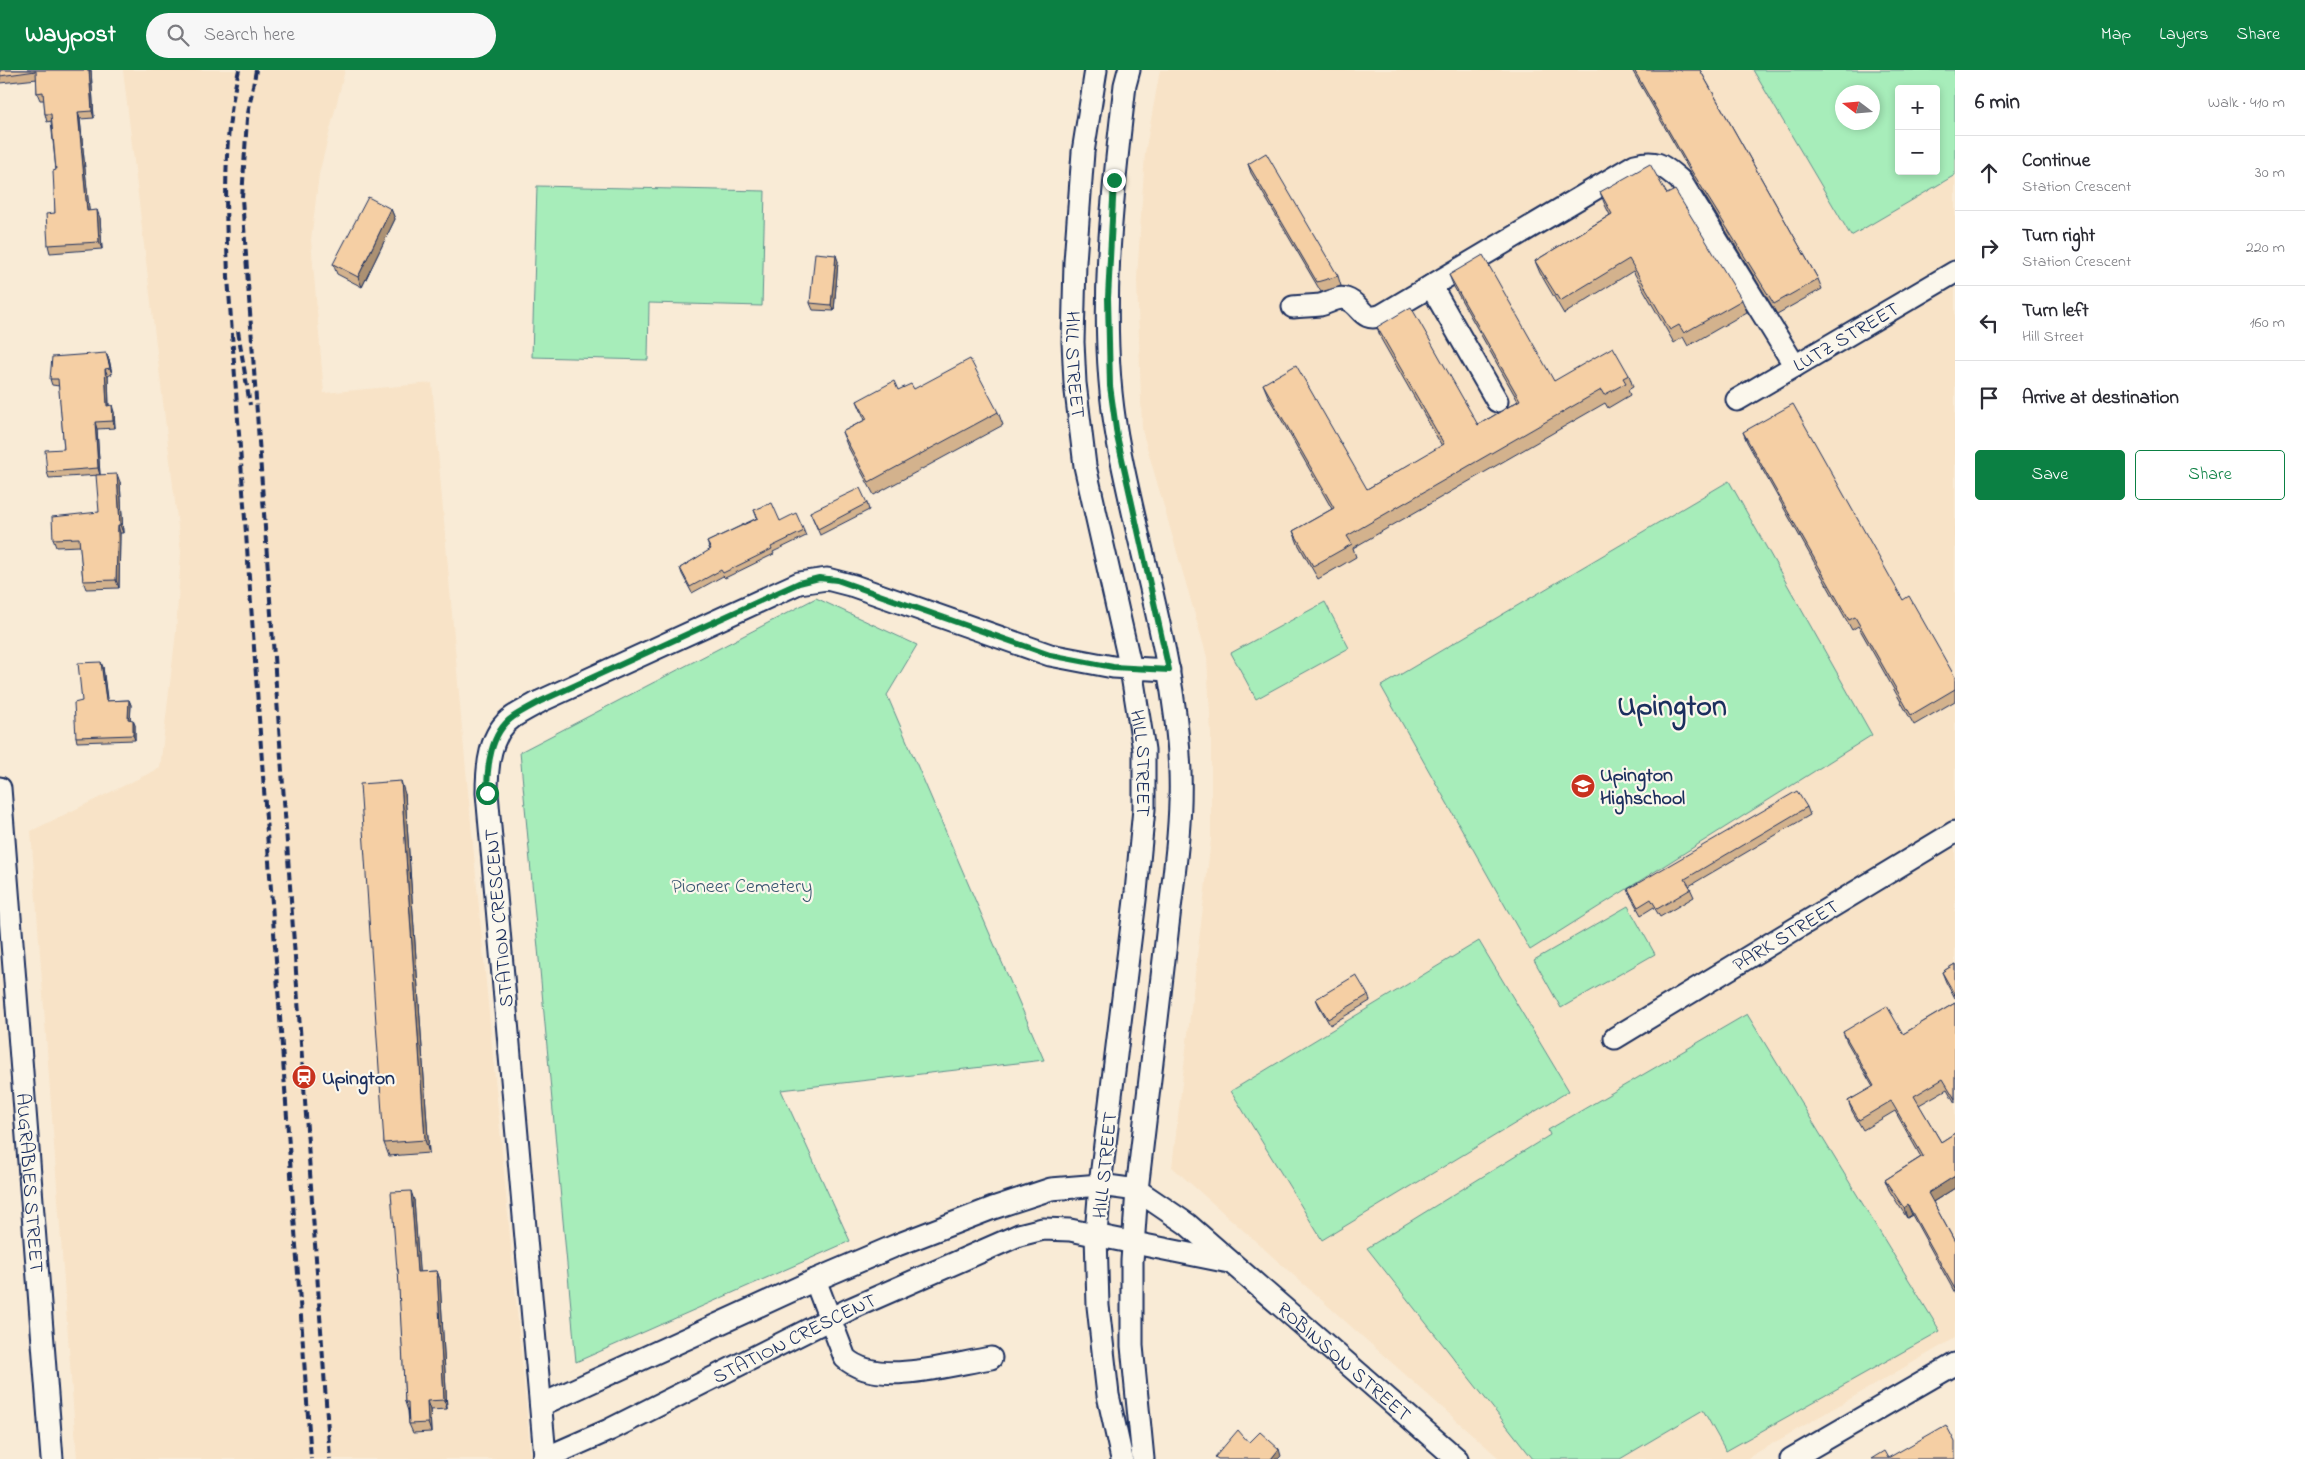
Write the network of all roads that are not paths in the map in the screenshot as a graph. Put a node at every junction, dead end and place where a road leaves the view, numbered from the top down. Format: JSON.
{"nodes":[{"id":1,"x":1096,"y":70,"type":"edge"},
{"id":2,"x":1129,"y":70,"type":"edge"},
{"id":3,"x":1955,"y":272,"type":"edge"},
{"id":4,"x":1431,"y":286,"type":"junction"},
{"id":5,"x":1293,"y":307,"type":"dead end"},
{"id":6,"x":1795,"y":366,"type":"junction"},
{"id":7,"x":1737,"y":400,"type":"dead end"},
{"id":8,"x":1497,"y":401,"type":"dead end"},
{"id":9,"x":1131,"y":669,"type":"junction"},
{"id":10,"x":1169,"y":670,"type":"junction"},
{"id":11,"x":0,"y":788,"type":"edge"},
{"id":12,"x":1955,"y":832,"type":"edge"},
{"id":13,"x":1615,"y":1038,"type":"dead end"},
{"id":14,"x":1100,"y":1185,"type":"junction"},
{"id":15,"x":1137,"y":1190,"type":"junction"},
{"id":16,"x":1096,"y":1234,"type":"junction"},
{"id":17,"x":1133,"y":1242,"type":"junction"},
{"id":18,"x":1232,"y":1262,"type":"junction"},
{"id":19,"x":814,"y":1280,"type":"junction"},
{"id":20,"x":829,"y":1320,"type":"junction"},
{"id":21,"x":991,"y":1358,"type":"dead end"},
{"id":22,"x":1955,"y":1364,"type":"edge"},
{"id":23,"x":541,"y":1405,"type":"junction"},
{"id":24,"x":544,"y":1458,"type":"edge"},
{"id":25,"x":52,"y":1459,"type":"edge"},
{"id":26,"x":1122,"y":1459,"type":"edge"},
{"id":27,"x":1143,"y":1459,"type":"edge"},
{"id":28,"x":1457,"y":1459,"type":"edge"},
{"id":29,"x":1791,"y":1459,"type":"edge"}],
"edges":[{"from":1,"to":9,"type":"street","name":"HILL STREET"},
{"from":2,"to":10,"type":"street","name":"HILL STREET"},
{"from":3,"to":6,"type":"street","name":"LUTZ STREET"},
{"from":4,"to":5,"type":"street"},
{"from":4,"to":6,"type":"street"},
{"from":4,"to":8,"type":"street"},
{"from":6,"to":7,"type":"street","name":"LUTZ STREET"},
{"from":9,"to":10,"type":"street","name":"STATION CRESCENT"},
{"from":9,"to":14,"type":"street","name":"HILL STREET"},
{"from":9,"to":23,"type":"street","name":"STATION CRESCENT"},
{"from":10,"to":15,"type":"street","name":"HILL STREET"},
{"from":11,"to":25,"type":"street","name":"AUGRABIES STREET"},
{"from":12,"to":13,"type":"street","name":"PARK STREET"},
{"from":14,"to":15,"type":"street","name":"STATION CRESCENT"},
{"from":14,"to":16,"type":"street","name":"HILL STREET"},
{"from":14,"to":19,"type":"street","name":"STATION CRESCENT"},
{"from":15,"to":17,"type":"street","name":"HILL STREET"},
{"from":15,"to":18,"type":"street","name":"ROBINSON STREET"},
{"from":16,"to":17,"type":"street","name":"STATION CRESCENT"},
{"from":16,"to":20,"type":"street","name":"STATION CRESCENT"},
{"from":16,"to":26,"type":"street","name":"HILL STREET"},
{"from":17,"to":18,"type":"street","name":"ROBINSON STREET"},
{"from":17,"to":27,"type":"street","name":"HILL STREET"},
{"from":18,"to":28,"type":"street","name":"ROBINSON STREET"},
{"from":19,"to":20,"type":"street"},
{"from":19,"to":23,"type":"street","name":"STATION CRESCENT"},
{"from":20,"to":21,"type":"street"},
{"from":20,"to":24,"type":"street","name":"STATION CRESCENT"},
{"from":22,"to":29,"type":"street"},
{"from":23,"to":24,"type":"street","name":"STATION CRESCENT"}]}
